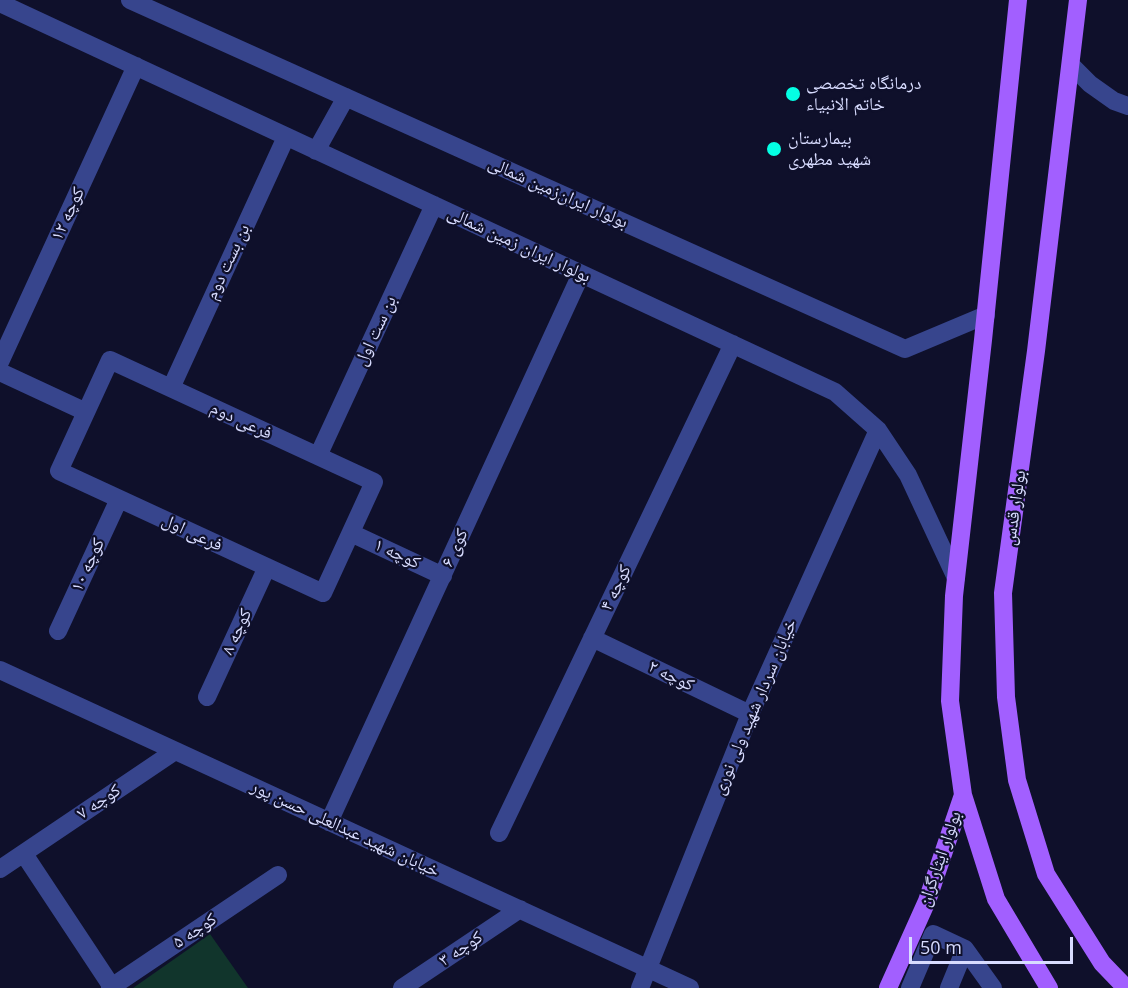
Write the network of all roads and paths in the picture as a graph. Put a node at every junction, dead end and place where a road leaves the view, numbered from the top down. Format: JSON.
{"nodes":[{"id":1,"x":130,"y":0,"type":"edge"},
{"id":2,"x":1018,"y":0,"type":"edge"},
{"id":3,"x":0,"y":3,"type":"edge"},
{"id":4,"x":1080,"y":4,"type":"edge"},
{"id":5,"x":136,"y":66,"type":"junction"},
{"id":6,"x":1071,"y":66,"type":"junction"},
{"id":7,"x":346,"y":97,"type":"junction"},
{"id":8,"x":1128,"y":106,"type":"edge"},
{"id":9,"x":286,"y":136,"type":"junction"},
{"id":10,"x":316,"y":151,"type":"junction"},
{"id":11,"x":434,"y":205,"type":"junction"},
{"id":12,"x":581,"y":274,"type":"junction"},
{"id":13,"x":986,"y":315,"type":"junction"},
{"id":14,"x":733,"y":344,"type":"junction"},
{"id":15,"x":0,"y":362,"type":"edge"},
{"id":16,"x":0,"y":372,"type":"edge"},
{"id":17,"x":171,"y":388,"type":"junction"},
{"id":18,"x":86,"y":412,"type":"junction"},
{"id":19,"x":879,"y":430,"type":"junction"},
{"id":20,"x":318,"y":456,"type":"junction"},
{"id":21,"x":119,"y":499,"type":"junction"},
{"id":22,"x":351,"y":533,"type":"junction"},
{"id":23,"x":267,"y":567,"type":"junction"},
{"id":24,"x":443,"y":576,"type":"junction"},
{"id":25,"x":956,"y":578,"type":"junction"},
{"id":26,"x":58,"y":631,"type":"dead end"},
{"id":27,"x":592,"y":638,"type":"junction"},
{"id":28,"x":0,"y":671,"type":"edge"},
{"id":29,"x":207,"y":697,"type":"dead end"},
{"id":30,"x":750,"y":714,"type":"junction"},
{"id":31,"x":175,"y":751,"type":"junction"},
{"id":32,"x":963,"y":795,"type":"junction"},
{"id":33,"x":330,"y":822,"type":"junction"},
{"id":34,"x":499,"y":833,"type":"dead end"},
{"id":35,"x":24,"y":854,"type":"junction"},
{"id":36,"x":0,"y":870,"type":"edge"},
{"id":37,"x":278,"y":875,"type":"dead end"},
{"id":38,"x":520,"y":909,"type":"junction"},
{"id":39,"x":965,"y":949,"type":"junction"},
{"id":40,"x":646,"y":968,"type":"junction"},
{"id":41,"x":111,"y":987,"type":"edge"},
{"id":42,"x":402,"y":988,"type":"edge"},
{"id":43,"x":640,"y":988,"type":"edge"},
{"id":44,"x":690,"y":988,"type":"edge"},
{"id":45,"x":888,"y":988,"type":"edge"},
{"id":46,"x":910,"y":988,"type":"edge"},
{"id":47,"x":949,"y":988,"type":"edge"},
{"id":48,"x":993,"y":988,"type":"edge"},
{"id":49,"x":1050,"y":988,"type":"edge"},
{"id":50,"x":1126,"y":988,"type":"edge"}],
"edges":[{"from":1,"to":7,"type":"street","name":"بولوار ایران‌زمین شمالی"},
{"from":2,"to":13,"type":"main road"},
{"from":3,"to":5,"type":"street","name":"بولوار ایران زمین شمالی"},
{"from":4,"to":6,"type":"main road","name":"بولوار قدس"},
{"from":5,"to":9,"type":"street","name":"بولوار ایران زمین شمالی"},
{"from":5,"to":15,"type":"street","name":"کوچه ۱۲"},
{"from":6,"to":8,"type":"street"},
{"from":6,"to":50,"type":"main road","name":"بولوار قدس"},
{"from":7,"to":10,"type":"street"},
{"from":7,"to":13,"type":"street","name":"بولوار ایران‌زمین شمالی"},
{"from":9,"to":10,"type":"street","name":"بولوار ایران زمین شمالی"},
{"from":9,"to":17,"type":"street","name":"بن بست دوم"},
{"from":10,"to":11,"type":"street","name":"بولوار ایران زمین شمالی"},
{"from":11,"to":12,"type":"street","name":"بولوار ایران زمین شمالی"},
{"from":11,"to":20,"type":"street","name":"بن ست اول"},
{"from":12,"to":14,"type":"street","name":"بولوار ایران زمین شمالی"},
{"from":12,"to":24,"type":"street","name":"کوی ۶"},
{"from":13,"to":25,"type":"main road"},
{"from":14,"to":19,"type":"street","name":"بولوار ایران زمین شمالی"},
{"from":14,"to":27,"type":"street","name":"کوچه ۴"},
{"from":16,"to":18,"type":"street"},
{"from":17,"to":18,"type":"street","name":"فرعی دوم"},
{"from":17,"to":20,"type":"street","name":"فرعی دوم"},
{"from":18,"to":21,"type":"street","name":"فرعی اول"},
{"from":19,"to":25,"type":"street","name":"بولوار ایران زمین شمالی"},
{"from":19,"to":30,"type":"street","name":"خیابان سردار شهید ولی نوری"},
{"from":20,"to":22,"type":"street","name":"فرعی دوم"},
{"from":21,"to":23,"type":"street","name":"فرعی اول"},
{"from":21,"to":26,"type":"street","name":"کوچه ۱۰"},
{"from":22,"to":23,"type":"street","name":"فرعی اول"},
{"from":22,"to":24,"type":"street","name":"کوچه ۱"},
{"from":23,"to":29,"type":"street","name":"کوچه ۸"},
{"from":24,"to":33,"type":"street","name":"کوی ۶"},
{"from":25,"to":32,"type":"main road"},
{"from":27,"to":30,"type":"street","name":"کوچه ۲"},
{"from":27,"to":34,"type":"street","name":"کوچه ۴"},
{"from":28,"to":31,"type":"street","name":"خیابان شهید عبدالعلی حسن پور"},
{"from":30,"to":40,"type":"street","name":"خیابان سردار شهید ولی نوری"},
{"from":31,"to":33,"type":"street","name":"خیابان شهید عبدالعلی حسن پور"},
{"from":31,"to":35,"type":"street","name":"کوچه ۷"},
{"from":32,"to":45,"type":"main road","name":"بولوار ایثارگران"},
{"from":32,"to":49,"type":"main road"},
{"from":33,"to":38,"type":"street","name":"خیابان شهید عبدالعلی حسن پور"},
{"from":35,"to":36,"type":"street"},
{"from":35,"to":41,"type":"street"},
{"from":37,"to":41,"type":"street","name":"کوچه ۵"},
{"from":38,"to":40,"type":"street","name":"خیابان شهید عبدالعلی حسن پور"},
{"from":38,"to":42,"type":"street","name":"کوچه ۳"},
{"from":39,"to":46,"type":"street"},
{"from":39,"to":47,"type":"street"},
{"from":39,"to":48,"type":"street"},
{"from":40,"to":43,"type":"street","name":"خیابان سردار شهید ولی نوری"},
{"from":40,"to":44,"type":"street","name":"خیابان شهید عبدالعلی حسن پور"}]}
